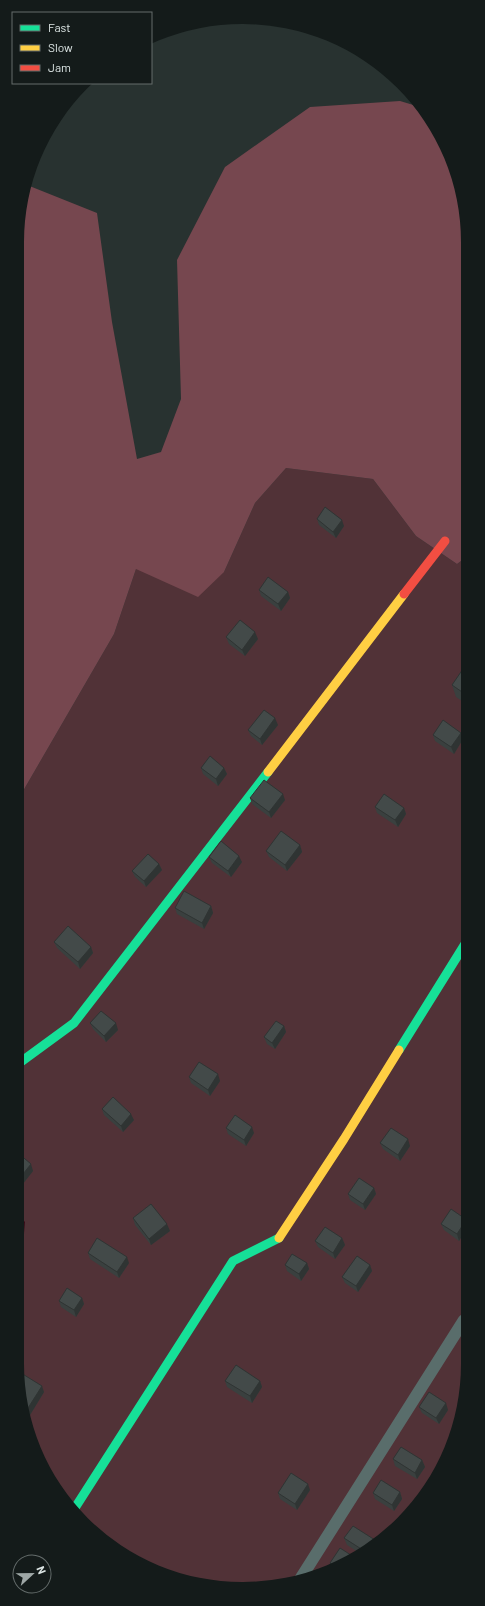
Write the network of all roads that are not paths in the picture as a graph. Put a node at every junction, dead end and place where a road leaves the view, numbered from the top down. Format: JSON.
{"nodes":[{"id":1,"x":445,"y":541,"type":"dead end"},
{"id":2,"x":461,"y":950,"type":"edge"},
{"id":3,"x":24,"y":1060,"type":"edge"},
{"id":4,"x":461,"y":1325,"type":"edge"},
{"id":5,"x":76,"y":1505,"type":"edge"},
{"id":6,"x":305,"y":1573,"type":"edge"}],
"edges":[{"from":1,"to":3,"type":"street"},
{"from":2,"to":5,"type":"street"},
{"from":4,"to":6,"type":"lane"}]}
